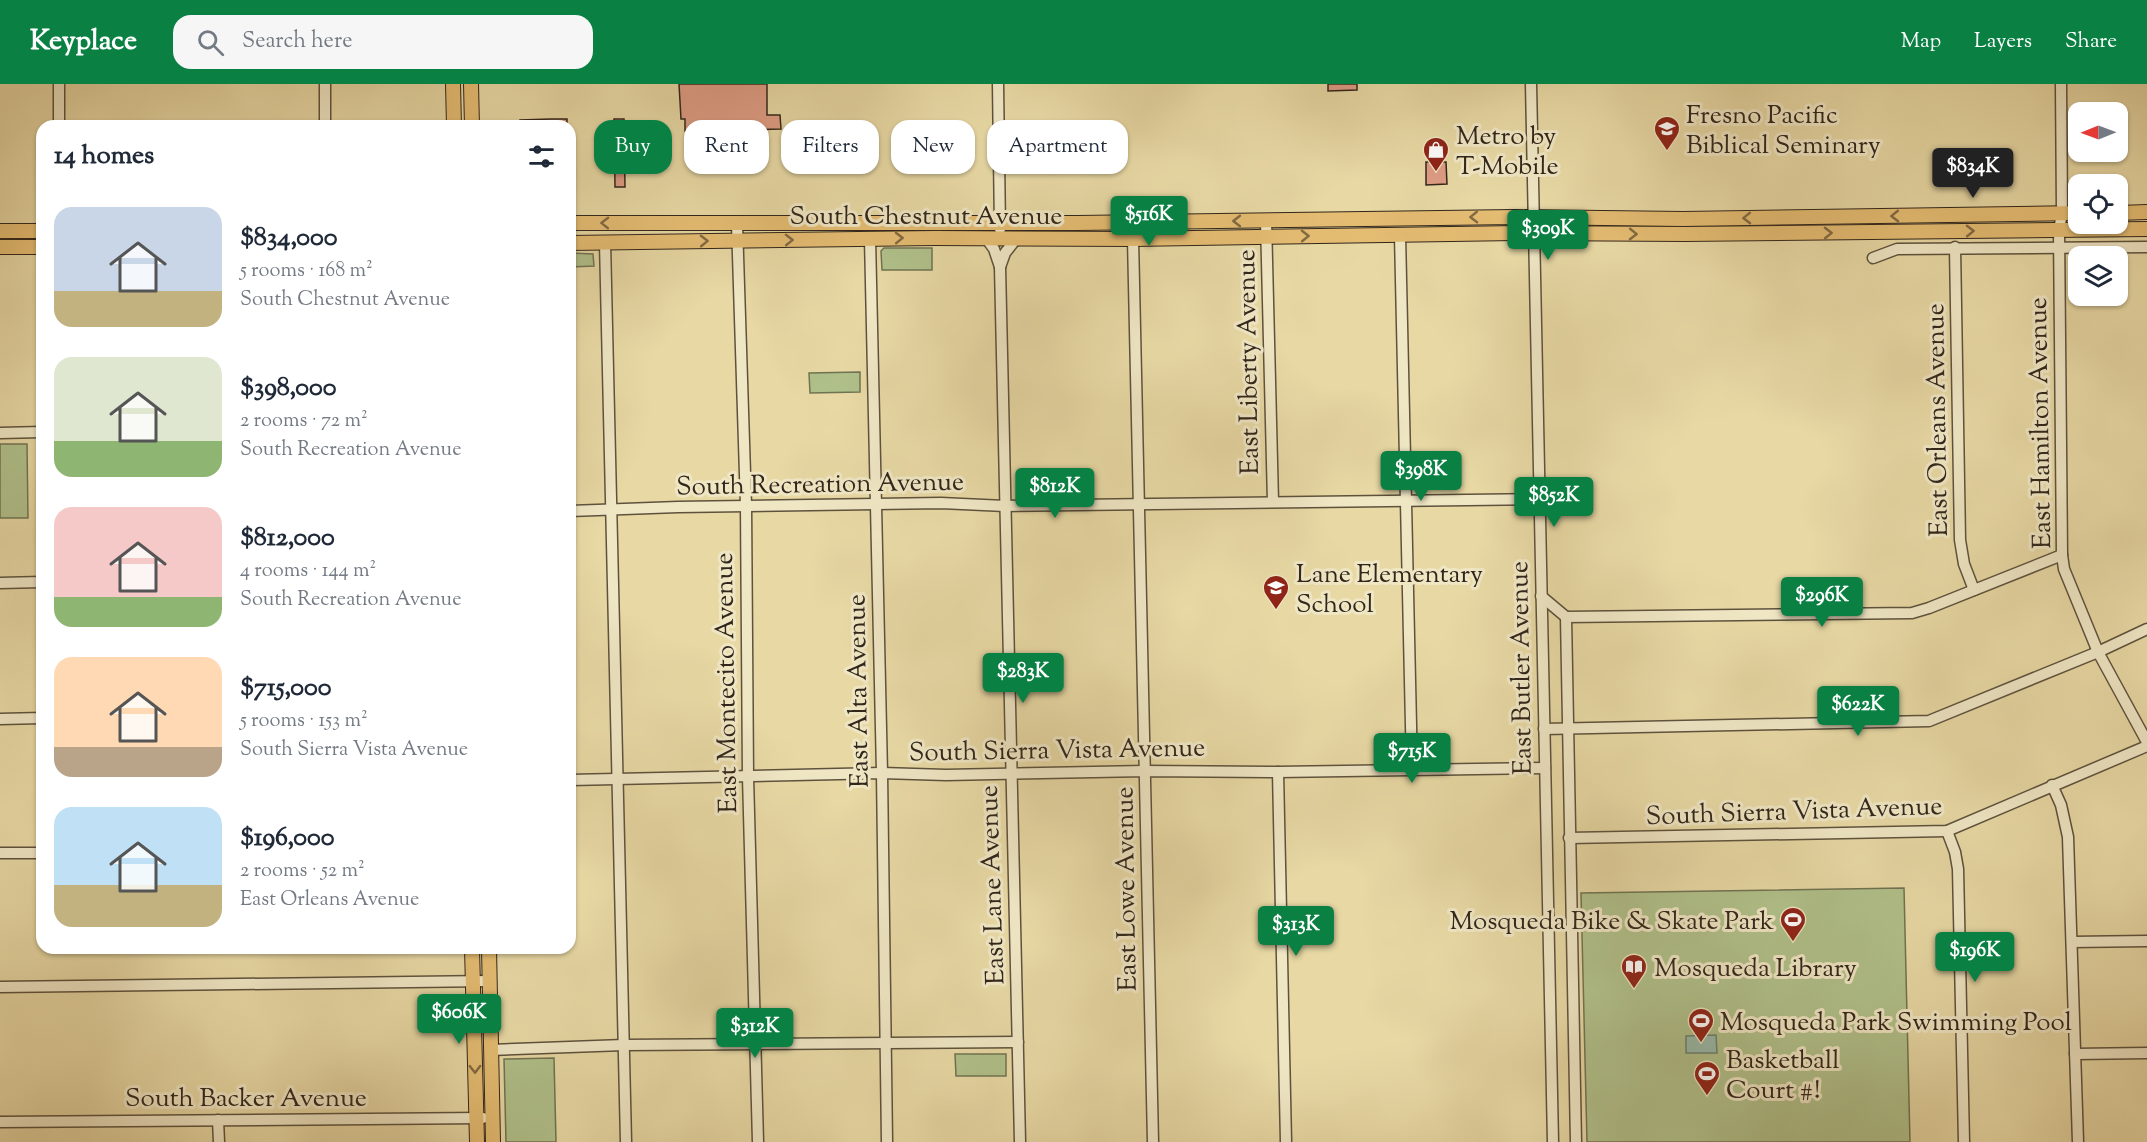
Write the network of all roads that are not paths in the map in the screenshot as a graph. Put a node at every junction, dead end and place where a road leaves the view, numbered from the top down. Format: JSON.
{"nodes":[{"id":1,"x":59,"y":84,"type":"edge"},
{"id":2,"x":324,"y":84,"type":"edge"},
{"id":3,"x":453,"y":84,"type":"edge"},
{"id":4,"x":471,"y":84,"type":"edge"},
{"id":5,"x":998,"y":84,"type":"edge"},
{"id":6,"x":1531,"y":84,"type":"edge"},
{"id":7,"x":2061,"y":84,"type":"edge"},
{"id":8,"x":59,"y":120,"type":"edge"},
{"id":9,"x":325,"y":120,"type":"edge"},
{"id":10,"x":454,"y":120,"type":"edge"},
{"id":11,"x":472,"y":120,"type":"edge"},
{"id":12,"x":2147,"y":212,"type":"edge"},
{"id":13,"x":2062,"y":213,"type":"junction"},
{"id":14,"x":2068,"y":213,"type":"edge"},
{"id":15,"x":2128,"y":213,"type":"edge"},
{"id":16,"x":1533,"y":217,"type":"junction"},
{"id":17,"x":1266,"y":221,"type":"junction"},
{"id":18,"x":1000,"y":222,"type":"junction"},
{"id":19,"x":1167,"y":222,"type":"junction"},
{"id":20,"x":576,"y":223,"type":"edge"},
{"id":21,"x":676,"y":224,"type":"junction"},
{"id":22,"x":737,"y":224,"type":"junction"},
{"id":23,"x":2147,"y":229,"type":"edge"},
{"id":24,"x":2059,"y":230,"type":"junction"},
{"id":25,"x":0,"y":231,"type":"edge"},
{"id":26,"x":36,"y":231,"type":"edge"},
{"id":27,"x":1533,"y":233,"type":"junction"},
{"id":28,"x":1400,"y":235,"type":"junction"},
{"id":29,"x":1266,"y":237,"type":"junction"},
{"id":30,"x":870,"y":238,"type":"junction"},
{"id":31,"x":993,"y":238,"type":"junction"},
{"id":32,"x":1016,"y":239,"type":"junction"},
{"id":33,"x":1095,"y":239,"type":"junction"},
{"id":34,"x":1133,"y":239,"type":"junction"},
{"id":35,"x":737,"y":240,"type":"junction"},
{"id":36,"x":605,"y":242,"type":"junction"},
{"id":37,"x":576,"y":243,"type":"edge"},
{"id":38,"x":2060,"y":246,"type":"junction"},
{"id":39,"x":0,"y":247,"type":"edge"},
{"id":40,"x":36,"y":247,"type":"edge"},
{"id":41,"x":2147,"y":247,"type":"edge"},
{"id":42,"x":1954,"y":248,"type":"junction"},
{"id":43,"x":1873,"y":258,"type":"dead end"},
{"id":44,"x":1000,"y":267,"type":"junction"},
{"id":45,"x":36,"y":432,"type":"edge"},
{"id":46,"x":0,"y":433,"type":"edge"},
{"id":47,"x":1539,"y":499,"type":"junction"},
{"id":48,"x":1406,"y":500,"type":"junction"},
{"id":49,"x":1273,"y":502,"type":"junction"},
{"id":50,"x":1139,"y":503,"type":"junction"},
{"id":51,"x":875,"y":504,"type":"junction"},
{"id":52,"x":746,"y":505,"type":"junction"},
{"id":53,"x":1005,"y":506,"type":"junction"},
{"id":54,"x":612,"y":510,"type":"junction"},
{"id":55,"x":576,"y":511,"type":"edge"},
{"id":56,"x":2062,"y":555,"type":"junction"},
{"id":57,"x":36,"y":582,"type":"edge"},
{"id":58,"x":0,"y":583,"type":"edge"},
{"id":59,"x":1974,"y":590,"type":"junction"},
{"id":60,"x":1541,"y":596,"type":"junction"},
{"id":61,"x":1566,"y":617,"type":"junction"},
{"id":62,"x":2147,"y":629,"type":"edge"},
{"id":63,"x":2098,"y":652,"type":"junction"},
{"id":64,"x":36,"y":718,"type":"edge"},
{"id":65,"x":0,"y":719,"type":"edge"},
{"id":66,"x":1544,"y":729,"type":"junction"},
{"id":67,"x":1567,"y":729,"type":"junction"},
{"id":68,"x":2147,"y":744,"type":"edge"},
{"id":69,"x":1545,"y":768,"type":"junction"},
{"id":70,"x":1412,"y":770,"type":"junction"},
{"id":71,"x":1145,"y":771,"type":"junction"},
{"id":72,"x":1278,"y":772,"type":"junction"},
{"id":73,"x":882,"y":773,"type":"junction"},
{"id":74,"x":1010,"y":775,"type":"junction"},
{"id":75,"x":748,"y":777,"type":"junction"},
{"id":76,"x":617,"y":779,"type":"junction"},
{"id":77,"x":576,"y":780,"type":"edge"},
{"id":78,"x":2052,"y":785,"type":"junction"},
{"id":79,"x":1947,"y":831,"type":"junction"},
{"id":80,"x":1569,"y":838,"type":"junction"},
{"id":81,"x":36,"y":853,"type":"edge"},
{"id":82,"x":0,"y":854,"type":"edge"},
{"id":83,"x":2147,"y":941,"type":"edge"},
{"id":84,"x":2072,"y":942,"type":"junction"},
{"id":85,"x":472,"y":954,"type":"edge"},
{"id":86,"x":489,"y":954,"type":"edge"},
{"id":87,"x":473,"y":981,"type":"junction"},
{"id":88,"x":490,"y":981,"type":"junction"},
{"id":89,"x":0,"y":987,"type":"edge"},
{"id":90,"x":1572,"y":1007,"type":"junction"},
{"id":91,"x":1551,"y":1008,"type":"junction"},
{"id":92,"x":1018,"y":1042,"type":"junction"},
{"id":93,"x":885,"y":1043,"type":"junction"},
{"id":94,"x":624,"y":1045,"type":"junction"},
{"id":95,"x":756,"y":1045,"type":"junction"},
{"id":96,"x":491,"y":1050,"type":"junction"},
{"id":97,"x":2147,"y":1053,"type":"edge"},
{"id":98,"x":2075,"y":1054,"type":"junction"},
{"id":99,"x":477,"y":1118,"type":"junction"},
{"id":100,"x":492,"y":1118,"type":"junction"},
{"id":101,"x":218,"y":1120,"type":"junction"},
{"id":102,"x":0,"y":1122,"type":"edge"},
{"id":103,"x":219,"y":1142,"type":"edge"},
{"id":104,"x":477,"y":1142,"type":"edge"},
{"id":105,"x":493,"y":1142,"type":"edge"},
{"id":106,"x":626,"y":1142,"type":"edge"},
{"id":107,"x":758,"y":1142,"type":"edge"},
{"id":108,"x":887,"y":1142,"type":"edge"},
{"id":109,"x":1020,"y":1142,"type":"edge"},
{"id":110,"x":1153,"y":1142,"type":"edge"},
{"id":111,"x":1286,"y":1142,"type":"edge"},
{"id":112,"x":1553,"y":1142,"type":"edge"},
{"id":113,"x":1576,"y":1142,"type":"edge"},
{"id":114,"x":1965,"y":1142,"type":"edge"},
{"id":115,"x":2078,"y":1142,"type":"edge"}],
"edges":[{"from":1,"to":8,"type":"street"},
{"from":2,"to":9,"type":"street"},
{"from":3,"to":10,"type":"main road"},
{"from":4,"to":11,"type":"main road"},
{"from":5,"to":18,"type":"street","name":"East Lane Avenue"},
{"from":6,"to":16,"type":"street","name":"East Butler Avenue"},
{"from":7,"to":13,"type":"street","name":"East Hamilton Avenue"},
{"from":12,"to":15,"type":"main road"},
{"from":13,"to":14,"type":"main road","name":"South Chestnut Avenue"},
{"from":13,"to":16,"type":"main road","name":"South Chestnut Avenue","one_way":true},
{"from":13,"to":24,"type":"street","name":"East Hamilton Avenue"},
{"from":16,"to":17,"type":"main road","name":"South Chestnut Avenue","one_way":true},
{"from":16,"to":27,"type":"street","name":"East Butler Avenue"},
{"from":17,"to":19,"type":"main road","name":"South Chestnut Avenue","one_way":true},
{"from":17,"to":29,"type":"street","name":"East Liberty Avenue"},
{"from":18,"to":19,"type":"main road","name":"South Chestnut Avenue"},
{"from":18,"to":22,"type":"main road","name":"South Chestnut Avenue"},
{"from":18,"to":31,"type":"street","name":"East Lane Avenue"},
{"from":19,"to":33,"type":"main road"},
{"from":21,"to":20,"type":"main road","name":"South Chestnut Avenue","one_way":true},
{"from":21,"to":22,"type":"main road","name":"South Chestnut Avenue"},
{"from":21,"to":36,"type":"main road"},
{"from":22,"to":35,"type":"street","name":"East Montecito Avenue"},
{"from":23,"to":24,"type":"main road","name":"South Chestnut Avenue"},
{"from":27,"to":24,"type":"main road","name":"South Chestnut Avenue","one_way":true},
{"from":24,"to":38,"type":"street","name":"East Hamilton Avenue"},
{"from":25,"to":26,"type":"main road"},
{"from":27,"to":28,"type":"main road","name":"South Chestnut Avenue"},
{"from":27,"to":47,"type":"street","name":"East Butler Avenue"},
{"from":29,"to":28,"type":"main road","name":"South Chestnut Avenue","one_way":true},
{"from":28,"to":48,"type":"street"},
{"from":29,"to":34,"type":"main road","name":"South Chestnut Avenue"},
{"from":29,"to":49,"type":"street","name":"East Liberty Avenue"},
{"from":30,"to":31,"type":"main road","name":"South Chestnut Avenue","one_way":true},
{"from":35,"to":30,"type":"main road","name":"South Chestnut Avenue","one_way":true},
{"from":30,"to":51,"type":"street","name":"East Alta Avenue"},
{"from":31,"to":32,"type":"main road","name":"South Chestnut Avenue"},
{"from":31,"to":44,"type":"street","name":"East Lane Avenue"},
{"from":32,"to":33,"type":"main road","name":"South Chestnut Avenue"},
{"from":32,"to":44,"type":"street"},
{"from":33,"to":34,"type":"main road","name":"South Chestnut Avenue"},
{"from":34,"to":50,"type":"street","name":"East Lowe Avenue"},
{"from":36,"to":35,"type":"main road","name":"South Chestnut Avenue","one_way":true},
{"from":35,"to":52,"type":"street","name":"East Montecito Avenue"},
{"from":36,"to":37,"type":"main road","name":"South Chestnut Avenue"},
{"from":36,"to":54,"type":"street"},
{"from":38,"to":41,"type":"street"},
{"from":38,"to":42,"type":"street"},
{"from":38,"to":56,"type":"street","name":"East Hamilton Avenue"},
{"from":39,"to":40,"type":"main road"},
{"from":42,"to":43,"type":"street"},
{"from":42,"to":59,"type":"street","name":"East Orleans Avenue"},
{"from":44,"to":53,"type":"street","name":"East Lane Avenue"},
{"from":45,"to":46,"type":"street"},
{"from":47,"to":48,"type":"street","name":"South Recreation Avenue"},
{"from":47,"to":60,"type":"street","name":"East Butler Avenue"},
{"from":48,"to":49,"type":"street","name":"South Recreation Avenue"},
{"from":48,"to":70,"type":"street"},
{"from":49,"to":50,"type":"street","name":"South Recreation Avenue"},
{"from":50,"to":53,"type":"street","name":"South Recreation Avenue"},
{"from":50,"to":71,"type":"street","name":"East Lowe Avenue"},
{"from":51,"to":52,"type":"street","name":"South Recreation Avenue"},
{"from":51,"to":53,"type":"street","name":"South Recreation Avenue"},
{"from":51,"to":73,"type":"street","name":"East Alta Avenue"},
{"from":52,"to":54,"type":"street","name":"South Recreation Avenue"},
{"from":52,"to":75,"type":"street","name":"East Montecito Avenue"},
{"from":53,"to":74,"type":"street","name":"East Lane Avenue"},
{"from":54,"to":55,"type":"street","name":"South Recreation Avenue"},
{"from":54,"to":76,"type":"street"},
{"from":56,"to":59,"type":"street"},
{"from":56,"to":63,"type":"street","name":"East Hamilton Avenue"},
{"from":57,"to":58,"type":"street"},
{"from":59,"to":61,"type":"street"},
{"from":60,"to":61,"type":"street"},
{"from":60,"to":66,"type":"street","name":"East Butler Avenue"},
{"from":61,"to":67,"type":"street"},
{"from":62,"to":63,"type":"street"},
{"from":63,"to":67,"type":"street"},
{"from":63,"to":68,"type":"street","name":"East Hamilton Avenue"},
{"from":64,"to":65,"type":"street"},
{"from":66,"to":67,"type":"street"},
{"from":66,"to":69,"type":"street","name":"East Butler Avenue"},
{"from":67,"to":80,"type":"street"},
{"from":68,"to":78,"type":"street","name":"South Sierra Vista Avenue"},
{"from":69,"to":70,"type":"street","name":"South Sierra Vista Avenue"},
{"from":69,"to":91,"type":"street","name":"East Butler Avenue"},
{"from":70,"to":72,"type":"street","name":"South Sierra Vista Avenue"},
{"from":71,"to":72,"type":"street","name":"South Sierra Vista Avenue"},
{"from":71,"to":74,"type":"street","name":"South Sierra Vista Avenue"},
{"from":71,"to":110,"type":"street","name":"East Lowe Avenue"},
{"from":72,"to":111,"type":"street"},
{"from":73,"to":74,"type":"street","name":"South Sierra Vista Avenue"},
{"from":73,"to":75,"type":"street","name":"South Sierra Vista Avenue"},
{"from":73,"to":93,"type":"street","name":"East Alta Avenue"},
{"from":74,"to":92,"type":"street","name":"East Lane Avenue"},
{"from":75,"to":76,"type":"street","name":"South Sierra Vista Avenue"},
{"from":75,"to":95,"type":"street","name":"East Montecito Avenue"},
{"from":76,"to":77,"type":"street","name":"South Sierra Vista Avenue"},
{"from":76,"to":94,"type":"street"},
{"from":78,"to":79,"type":"street","name":"South Sierra Vista Avenue"},
{"from":78,"to":84,"type":"street"},
{"from":79,"to":80,"type":"street","name":"South Sierra Vista Avenue"},
{"from":79,"to":114,"type":"street"},
{"from":80,"to":90,"type":"street"},
{"from":81,"to":82,"type":"street"},
{"from":83,"to":84,"type":"street"},
{"from":84,"to":98,"type":"street"},
{"from":85,"to":87,"type":"main road"},
{"from":86,"to":88,"type":"main road"},
{"from":87,"to":88,"type":"street"},
{"from":87,"to":89,"type":"street"},
{"from":87,"to":99,"type":"main road","one_way":true},
{"from":88,"to":96,"type":"main road"},
{"from":90,"to":91,"type":"street"},
{"from":90,"to":113,"type":"street"},
{"from":91,"to":112,"type":"street","name":"East Butler Avenue"},
{"from":92,"to":93,"type":"street"},
{"from":92,"to":109,"type":"street","name":"East Lane Avenue"},
{"from":93,"to":95,"type":"street"},
{"from":93,"to":108,"type":"street","name":"East Alta Avenue"},
{"from":94,"to":95,"type":"street"},
{"from":94,"to":96,"type":"street"},
{"from":94,"to":106,"type":"street"},
{"from":95,"to":107,"type":"street","name":"East Montecito Avenue"},
{"from":96,"to":100,"type":"main road"},
{"from":97,"to":98,"type":"street"},
{"from":98,"to":115,"type":"street"},
{"from":99,"to":100,"type":"street","name":"South Backer Avenue"},
{"from":99,"to":101,"type":"street","name":"South Backer Avenue"},
{"from":99,"to":104,"type":"main road"},
{"from":100,"to":105,"type":"main road"},
{"from":101,"to":102,"type":"street","name":"South Backer Avenue"},
{"from":101,"to":103,"type":"street"}]}
